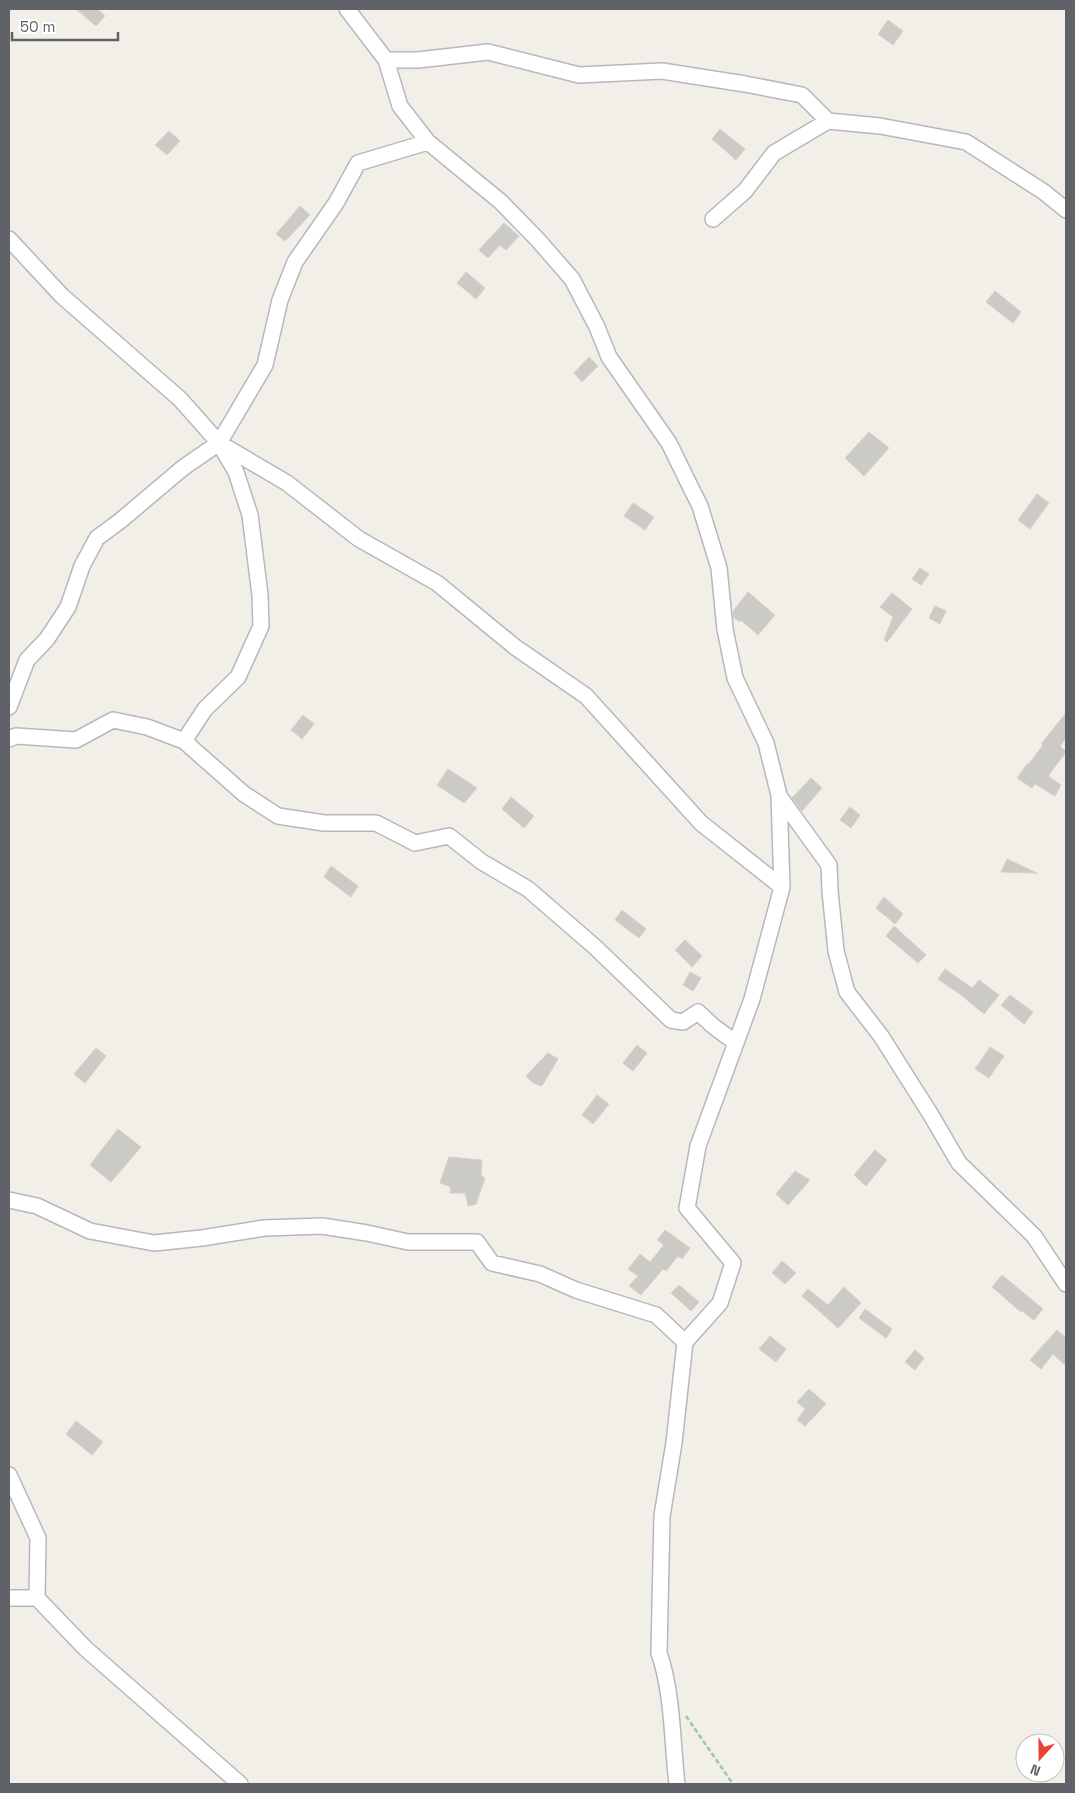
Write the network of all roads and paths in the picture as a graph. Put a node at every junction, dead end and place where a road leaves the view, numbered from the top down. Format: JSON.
{"nodes":[{"id":1,"x":347,"y":9,"type":"edge"},
{"id":2,"x":386,"y":60,"type":"junction"},
{"id":3,"x":828,"y":122,"type":"junction"},
{"id":4,"x":428,"y":142,"type":"junction"},
{"id":5,"x":1066,"y":210,"type":"edge"},
{"id":6,"x":713,"y":219,"type":"dead end"},
{"id":7,"x":9,"y":239,"type":"edge"},
{"id":8,"x":219,"y":443,"type":"junction"},
{"id":9,"x":9,"y":707,"type":"edge"},
{"id":10,"x":9,"y":739,"type":"edge"},
{"id":11,"x":184,"y":741,"type":"junction"},
{"id":12,"x":779,"y":795,"type":"junction"},
{"id":13,"x":782,"y":887,"type":"junction"},
{"id":14,"x":736,"y":1044,"type":"junction"},
{"id":15,"x":9,"y":1200,"type":"edge"},
{"id":16,"x":1066,"y":1284,"type":"edge"},
{"id":17,"x":686,"y":1342,"type":"junction"},
{"id":18,"x":9,"y":1475,"type":"edge"},
{"id":19,"x":9,"y":1598,"type":"edge"},
{"id":20,"x":37,"y":1598,"type":"junction"},
{"id":21,"x":684,"y":1713,"type":"dead end"},
{"id":22,"x":240,"y":1784,"type":"edge"},
{"id":23,"x":676,"y":1784,"type":"edge"},
{"id":24,"x":733,"y":1784,"type":"edge"}],
"edges":[{"from":1,"to":2,"type":"street"},
{"from":2,"to":3,"type":"street"},
{"from":2,"to":4,"type":"street"},
{"from":3,"to":5,"type":"street"},
{"from":3,"to":6,"type":"street"},
{"from":4,"to":8,"type":"street"},
{"from":4,"to":12,"type":"street"},
{"from":7,"to":8,"type":"street"},
{"from":8,"to":9,"type":"street"},
{"from":8,"to":11,"type":"street"},
{"from":8,"to":13,"type":"street"},
{"from":10,"to":11,"type":"street"},
{"from":11,"to":14,"type":"street"},
{"from":12,"to":13,"type":"street"},
{"from":12,"to":16,"type":"street"},
{"from":13,"to":14,"type":"street"},
{"from":14,"to":17,"type":"street"},
{"from":15,"to":17,"type":"street"},
{"from":17,"to":23,"type":"street"},
{"from":18,"to":20,"type":"street"},
{"from":19,"to":20,"type":"street"},
{"from":20,"to":22,"type":"street"},
{"from":21,"to":24,"type":"path"}]}
